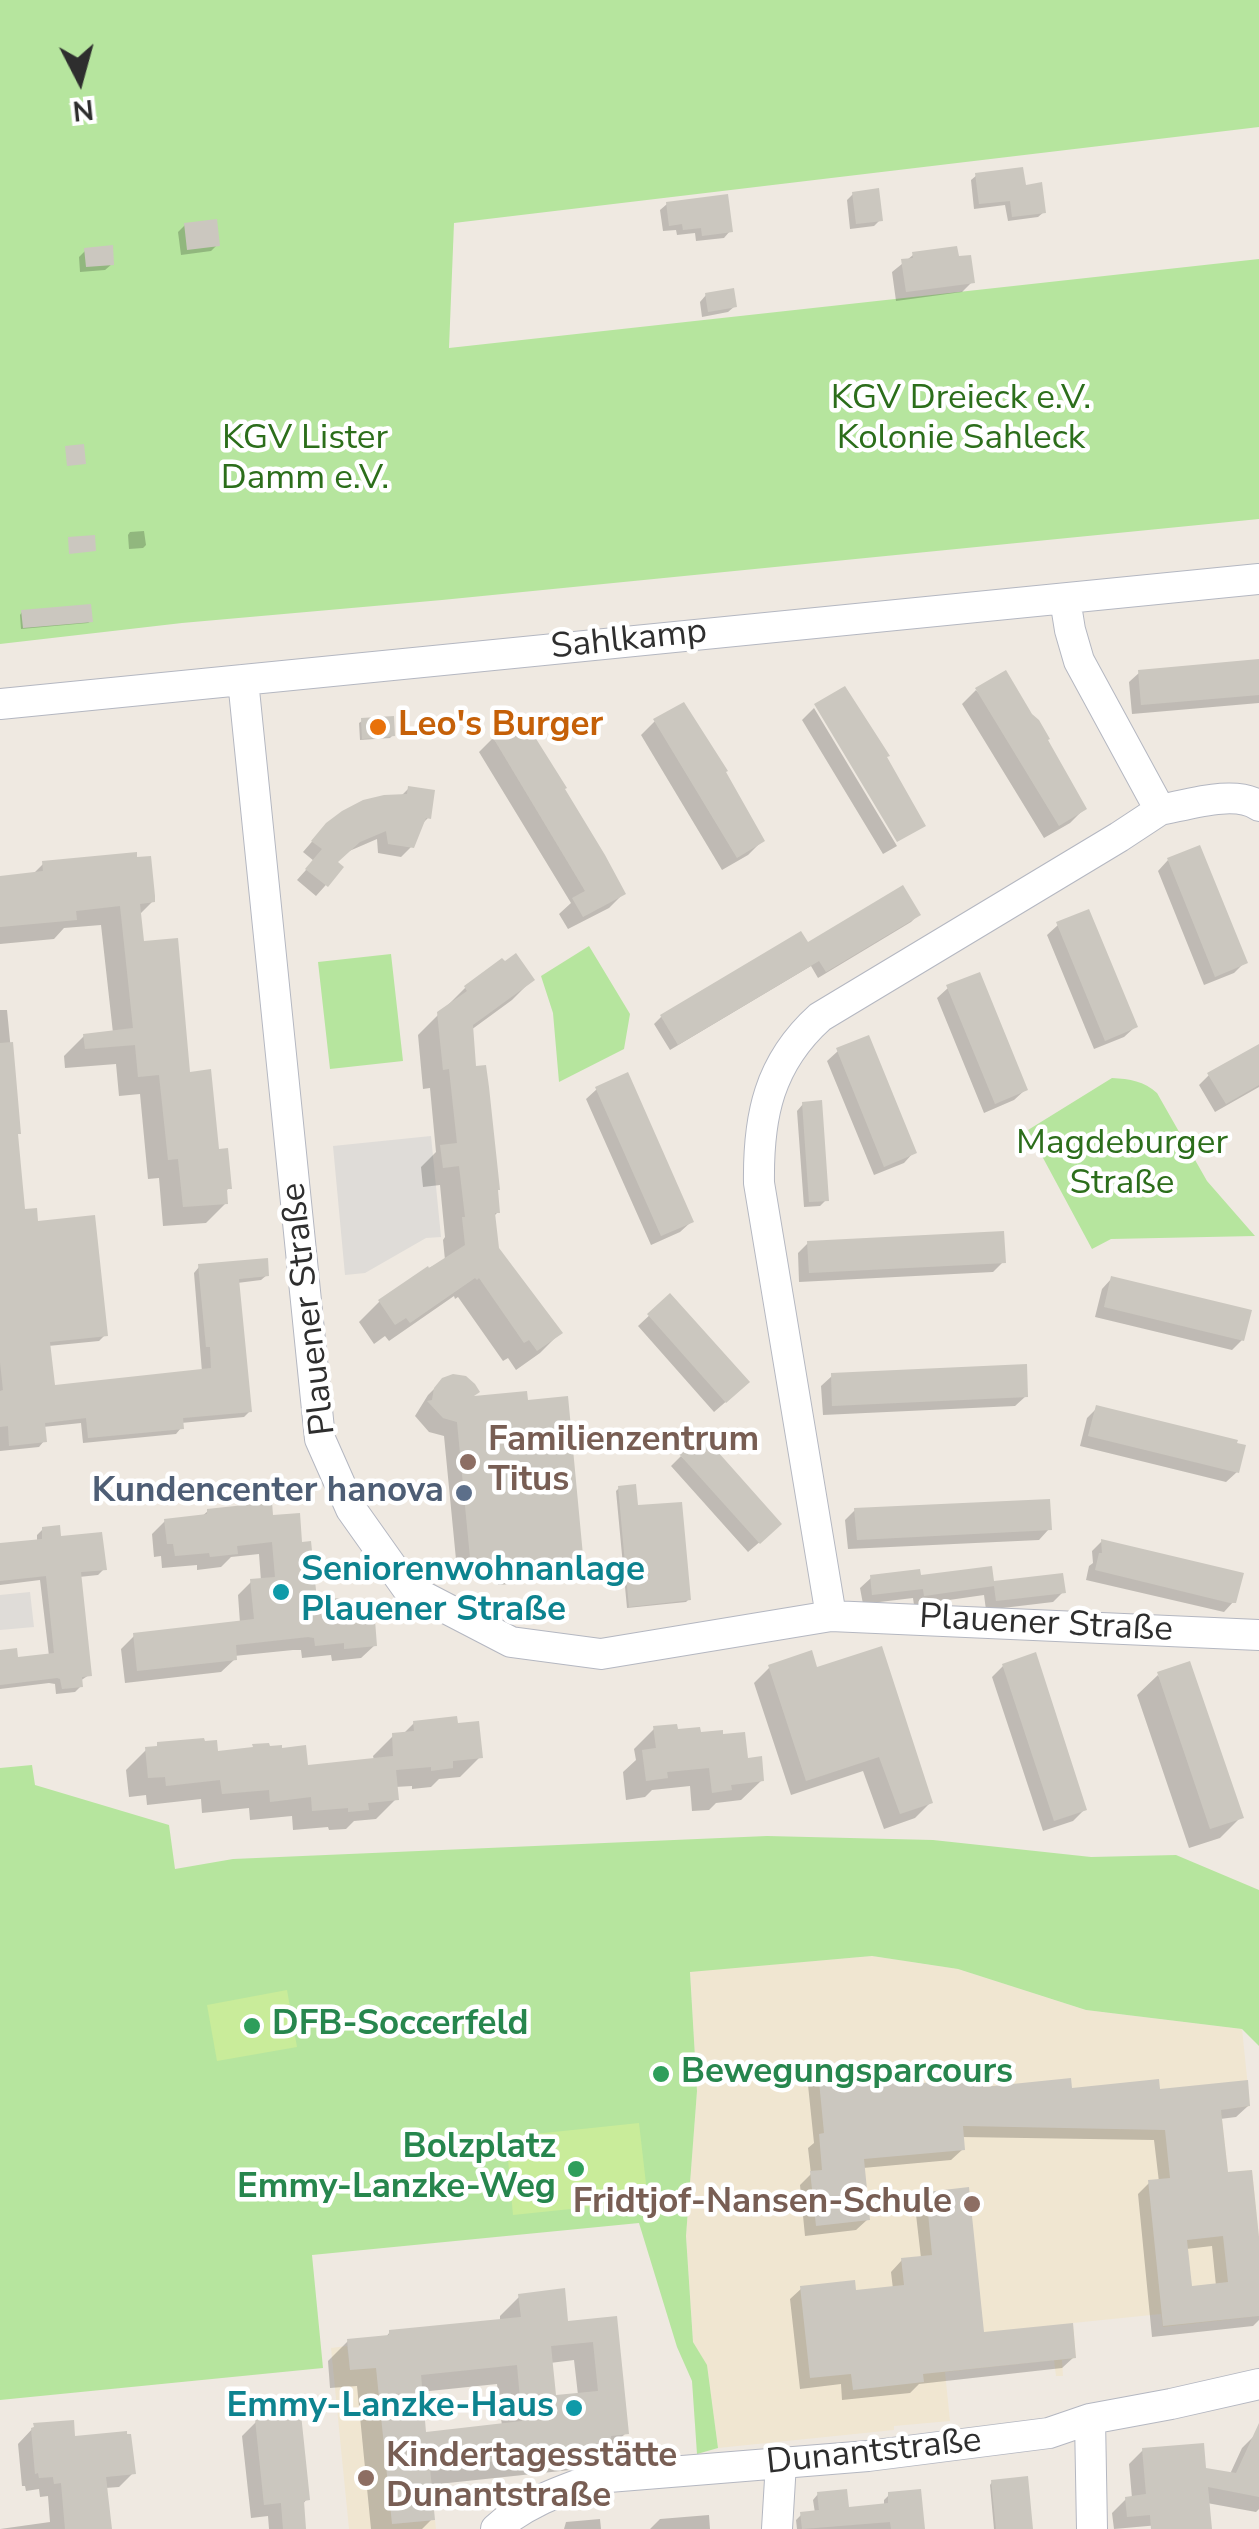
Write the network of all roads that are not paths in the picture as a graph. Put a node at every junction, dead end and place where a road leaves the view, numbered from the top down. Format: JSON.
{"nodes":[{"id":1,"x":1259,"y":580,"type":"edge"},
{"id":2,"x":1065,"y":598,"type":"junction"},
{"id":3,"x":243,"y":680,"type":"junction"},
{"id":4,"x":0,"y":704,"type":"edge"},
{"id":5,"x":1259,"y":806,"type":"edge"},
{"id":6,"x":1160,"y":810,"type":"junction"},
{"id":7,"x":831,"y":1616,"type":"junction"},
{"id":8,"x":1259,"y":1635,"type":"edge"},
{"id":9,"x":1259,"y":2384,"type":"edge"},
{"id":10,"x":1090,"y":2420,"type":"junction"},
{"id":11,"x":780,"y":2464,"type":"junction"},
{"id":12,"x":496,"y":2529,"type":"edge"},
{"id":13,"x":776,"y":2529,"type":"edge"},
{"id":14,"x":1092,"y":2529,"type":"edge"}],
"edges":[{"from":1,"to":2,"type":"street","name":"Sahlkamp"},
{"from":2,"to":3,"type":"street","name":"Sahlkamp"},
{"from":2,"to":6,"type":"street"},
{"from":3,"to":4,"type":"street","name":"Sahlkamp"},
{"from":3,"to":7,"type":"street","name":"Plauener Straße"},
{"from":5,"to":6,"type":"street"},
{"from":6,"to":7,"type":"street"},
{"from":7,"to":8,"type":"street","name":"Plauener Straße"},
{"from":9,"to":10,"type":"street","name":"Dunantstraße"},
{"from":10,"to":11,"type":"street","name":"Dunantstraße"},
{"from":10,"to":14,"type":"street"},
{"from":11,"to":12,"type":"street","name":"Dunantstraße"},
{"from":11,"to":13,"type":"street"}]}
